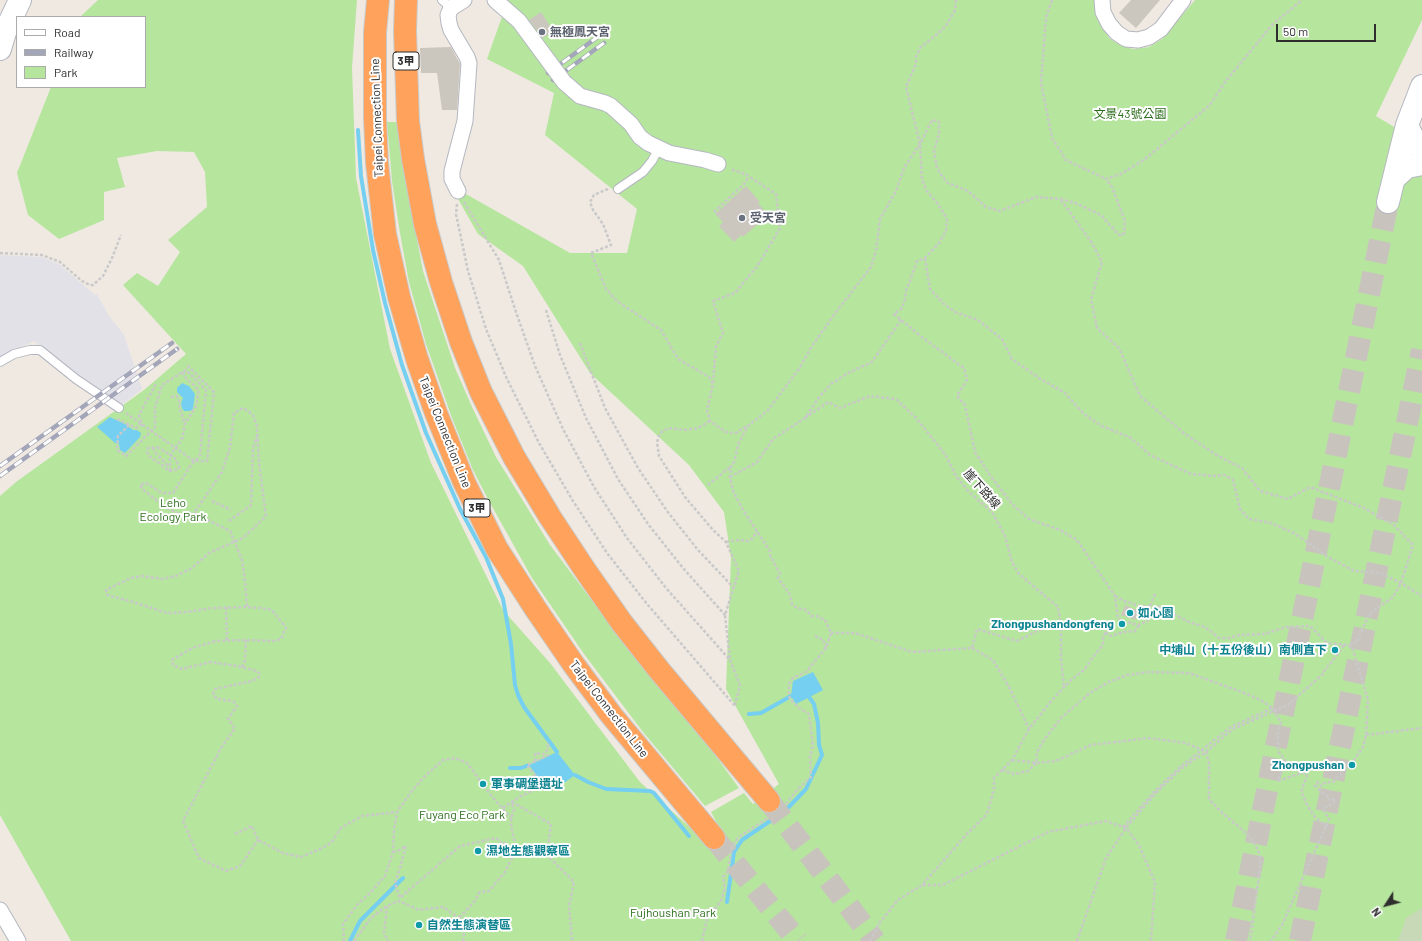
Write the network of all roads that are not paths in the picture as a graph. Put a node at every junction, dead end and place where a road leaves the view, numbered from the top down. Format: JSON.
{"nodes":[{"id":1,"x":20,"y":0,"type":"edge"},
{"id":2,"x":378,"y":0,"type":"edge"},
{"id":3,"x":406,"y":0,"type":"edge"},
{"id":4,"x":464,"y":0,"type":"edge"},
{"id":5,"x":496,"y":0,"type":"edge"},
{"id":6,"x":1102,"y":0,"type":"edge"},
{"id":7,"x":1183,"y":0,"type":"edge"},
{"id":8,"x":447,"y":4,"type":"edge"},
{"id":9,"x":0,"y":49,"type":"edge"},
{"id":10,"x":1422,"y":86,"type":"edge"},
{"id":11,"x":1407,"y":125,"type":"junction"},
{"id":12,"x":659,"y":148,"type":"junction"},
{"id":13,"x":1422,"y":148,"type":"edge"},
{"id":14,"x":718,"y":164,"type":"dead end"},
{"id":15,"x":1422,"y":164,"type":"edge"},
{"id":16,"x":1395,"y":178,"type":"junction"},
{"id":17,"x":618,"y":189,"type":"road end"},
{"id":18,"x":458,"y":191,"type":"road end"},
{"id":19,"x":1388,"y":202,"type":"tunnel mouth"},
{"id":20,"x":0,"y":362,"type":"edge"},
{"id":21,"x":119,"y":408,"type":"road end"},
{"id":22,"x":769,"y":800,"type":"tunnel mouth"},
{"id":23,"x":714,"y":838,"type":"tunnel mouth"},
{"id":24,"x":0,"y":910,"type":"edge"},
{"id":25,"x":18,"y":941,"type":"edge"}],
"edges":[{"from":1,"to":9,"type":"main road"},
{"from":2,"to":23,"type":"highway","name":"Taipei Connection Line","number":"3甲"},
{"from":3,"to":22,"type":"highway","number":"3甲"},
{"from":4,"to":8,"type":"street"},
{"from":5,"to":12,"type":"street","bridge":true},
{"from":6,"to":7,"type":"street"},
{"from":8,"to":18,"type":"street"},
{"from":10,"to":11,"type":"main road"},
{"from":11,"to":13,"type":"main road"},
{"from":11,"to":16,"type":"main road"},
{"from":12,"to":14,"type":"street"},
{"from":12,"to":17,"type":"lane"},
{"from":15,"to":16,"type":"main road"},
{"from":16,"to":19,"type":"main road"},
{"from":20,"to":21,"type":"lane"},
{"from":24,"to":25,"type":"street"}]}
